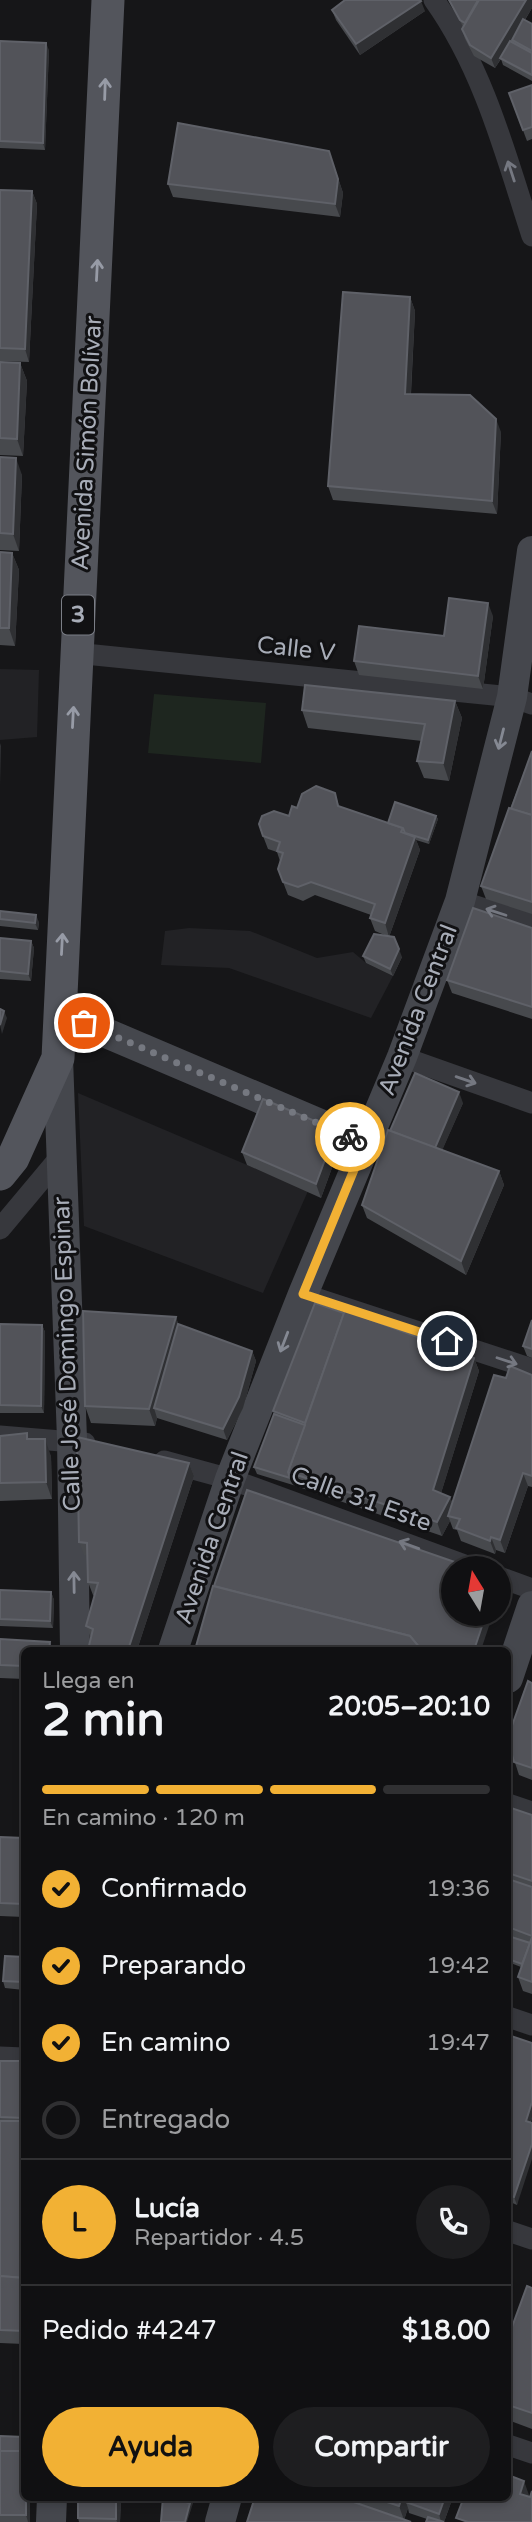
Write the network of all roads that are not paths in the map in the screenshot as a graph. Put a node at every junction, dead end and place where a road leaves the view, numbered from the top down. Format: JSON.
{"nodes":[{"id":1,"x":108,"y":0,"type":"edge"},
{"id":2,"x":434,"y":0,"type":"edge"},
{"id":3,"x":532,"y":236,"type":"edge"},
{"id":4,"x":532,"y":551,"type":"edge"},
{"id":5,"x":75,"y":653,"type":"junction"},
{"id":6,"x":522,"y":700,"type":"edge"},
{"id":7,"x":460,"y":901,"type":"junction"},
{"id":8,"x":532,"y":924,"type":"edge"},
{"id":9,"x":59,"y":1013,"type":"junction"},
{"id":10,"x":402,"y":1057,"type":"junction"},
{"id":11,"x":58,"y":1058,"type":"junction"},
{"id":12,"x":532,"y":1103,"type":"edge"},
{"id":13,"x":36,"y":1112,"type":"junction"},
{"id":14,"x":0,"y":1138,"type":"edge"},
{"id":15,"x":365,"y":1143,"type":"junction"},
{"id":16,"x":61,"y":1156,"type":"junction"},
{"id":17,"x":0,"y":1174,"type":"edge"},
{"id":18,"x":0,"y":1229,"type":"edge"},
{"id":19,"x":303,"y":1294,"type":"junction"},
{"id":20,"x":532,"y":1369,"type":"edge"},
{"id":21,"x":0,"y":1436,"type":"edge"},
{"id":22,"x":72,"y":1439,"type":"junction"},
{"id":23,"x":109,"y":1448,"type":"edge"},
{"id":24,"x":146,"y":1457,"type":"edge"},
{"id":25,"x":230,"y":1479,"type":"junction"},
{"id":26,"x":441,"y":1556,"type":"edge"},
{"id":27,"x":511,"y":1581,"type":"edge"},
{"id":28,"x":532,"y":1589,"type":"edge"},
{"id":29,"x":532,"y":1606,"type":"edge"},
{"id":30,"x":75,"y":1647,"type":"edge"},
{"id":31,"x":174,"y":1647,"type":"edge"},
{"id":32,"x":511,"y":1669,"type":"edge"},
{"id":33,"x":511,"y":1805,"type":"edge"},
{"id":34,"x":532,"y":1812,"type":"edge"},
{"id":35,"x":511,"y":2018,"type":"edge"},
{"id":36,"x":532,"y":2025,"type":"edge"},
{"id":37,"x":0,"y":2057,"type":"edge"},
{"id":38,"x":21,"y":2058,"type":"edge"},
{"id":39,"x":511,"y":2232,"type":"edge"},
{"id":40,"x":532,"y":2239,"type":"edge"},
{"id":41,"x":511,"y":2446,"type":"edge"},
{"id":42,"x":532,"y":2454,"type":"edge"},
{"id":43,"x":52,"y":2501,"type":"edge"},
{"id":44,"x":226,"y":2501,"type":"edge"},
{"id":45,"x":51,"y":2522,"type":"edge"},
{"id":46,"x":220,"y":2522,"type":"edge"}],
"edges":[{"from":5,"to":1,"type":"main road","name":"Avenida Simón Bolívar","number":"3","one_way":true},
{"from":3,"to":2,"type":"street","one_way":true},
{"from":4,"to":6,"type":"main road","name":"Avenida Central"},
{"from":5,"to":6,"type":"street","name":"Calle V"},
{"from":9,"to":5,"type":"main road","name":"Avenida Simón Bolívar","number":"3","one_way":true},
{"from":6,"to":7,"type":"main road","name":"Avenida Central","one_way":true},
{"from":8,"to":7,"type":"street","one_way":true},
{"from":7,"to":10,"type":"main road","name":"Avenida Central"},
{"from":9,"to":11,"type":"main road","number":"3"},
{"from":9,"to":15,"type":"main road"},
{"from":10,"to":12,"type":"street","one_way":true},
{"from":10,"to":15,"type":"main road","name":"Avenida Central"},
{"from":11,"to":13,"type":"main road","number":"3"},
{"from":11,"to":16,"type":"main road","name":"Calle José Domingo Espinar"},
{"from":13,"to":14,"type":"street"},
{"from":13,"to":17,"type":"main road","number":"3"},
{"from":15,"to":19,"type":"main road","name":"Avenida Central"},
{"from":16,"to":18,"type":"street"},
{"from":16,"to":22,"type":"main road","name":"Calle José Domingo Espinar"},
{"from":19,"to":20,"type":"street","one_way":true},
{"from":19,"to":25,"type":"main road","name":"Avenida Central","one_way":true},
{"from":21,"to":22,"type":"street"},
{"from":22,"to":23,"type":"street"},
{"from":30,"to":22,"type":"main road","name":"Calle José Domingo Espinar","one_way":true},
{"from":24,"to":25,"type":"street","name":"Calle 31 Este"},
{"from":26,"to":25,"type":"street","name":"Calle 31 Este","one_way":true},
{"from":25,"to":31,"type":"main road","name":"Avenida Central"},
{"from":27,"to":28,"type":"street"},
{"from":29,"to":32,"type":"main road"},
{"from":33,"to":34,"type":"street"},
{"from":35,"to":36,"type":"street"},
{"from":37,"to":38,"type":"street"},
{"from":39,"to":40,"type":"street"},
{"from":41,"to":42,"type":"street"},
{"from":43,"to":45,"type":"main road"},
{"from":44,"to":46,"type":"main road"}]}
